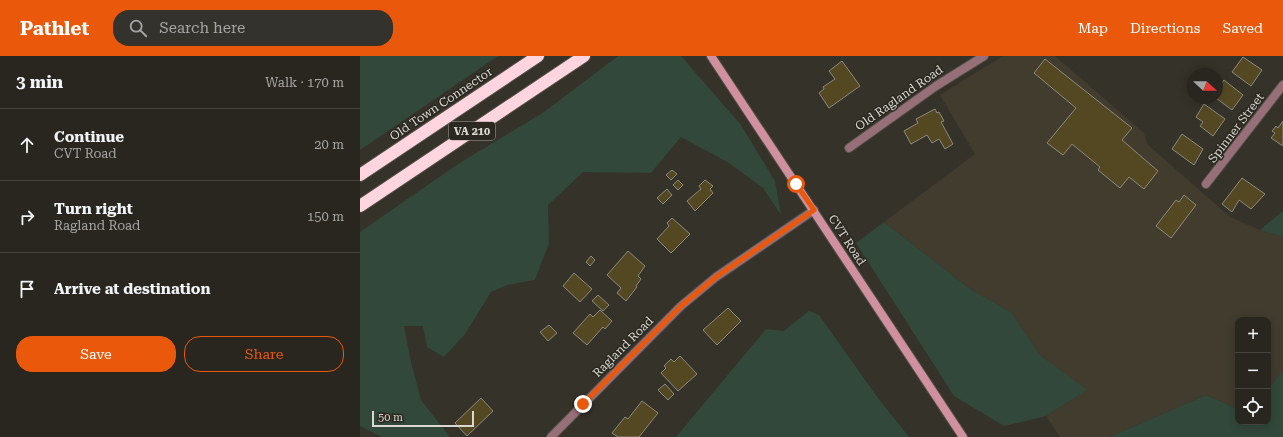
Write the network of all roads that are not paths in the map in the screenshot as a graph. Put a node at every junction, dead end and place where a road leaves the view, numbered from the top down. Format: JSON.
{"nodes":[{"id":1,"x":538,"y":56,"type":"edge"},
{"id":2,"x":584,"y":56,"type":"edge"},
{"id":3,"x":711,"y":56,"type":"edge"},
{"id":4,"x":984,"y":56,"type":"edge"},
{"id":5,"x":1283,"y":85,"type":"edge"},
{"id":6,"x":848,"y":148,"type":"dead end"},
{"id":7,"x":360,"y":175,"type":"edge"},
{"id":8,"x":1206,"y":184,"type":"dead end"},
{"id":9,"x":360,"y":206,"type":"edge"},
{"id":10,"x":814,"y":210,"type":"junction"},
{"id":11,"x":551,"y":437,"type":"edge"},
{"id":12,"x":963,"y":437,"type":"edge"}],
"edges":[{"from":1,"to":7,"type":"highway","name":"Old Town Connector","number":"VA 210"},
{"from":2,"to":9,"type":"highway","number":"VA 210"},
{"from":3,"to":10,"type":"street","name":"CVT Road"},
{"from":4,"to":6,"type":"street","name":"Old Ragland Road"},
{"from":5,"to":8,"type":"street","name":"Spinner Street"},
{"from":10,"to":11,"type":"street","name":"Ragland Road"},
{"from":10,"to":12,"type":"street","name":"CVT Road"}]}
